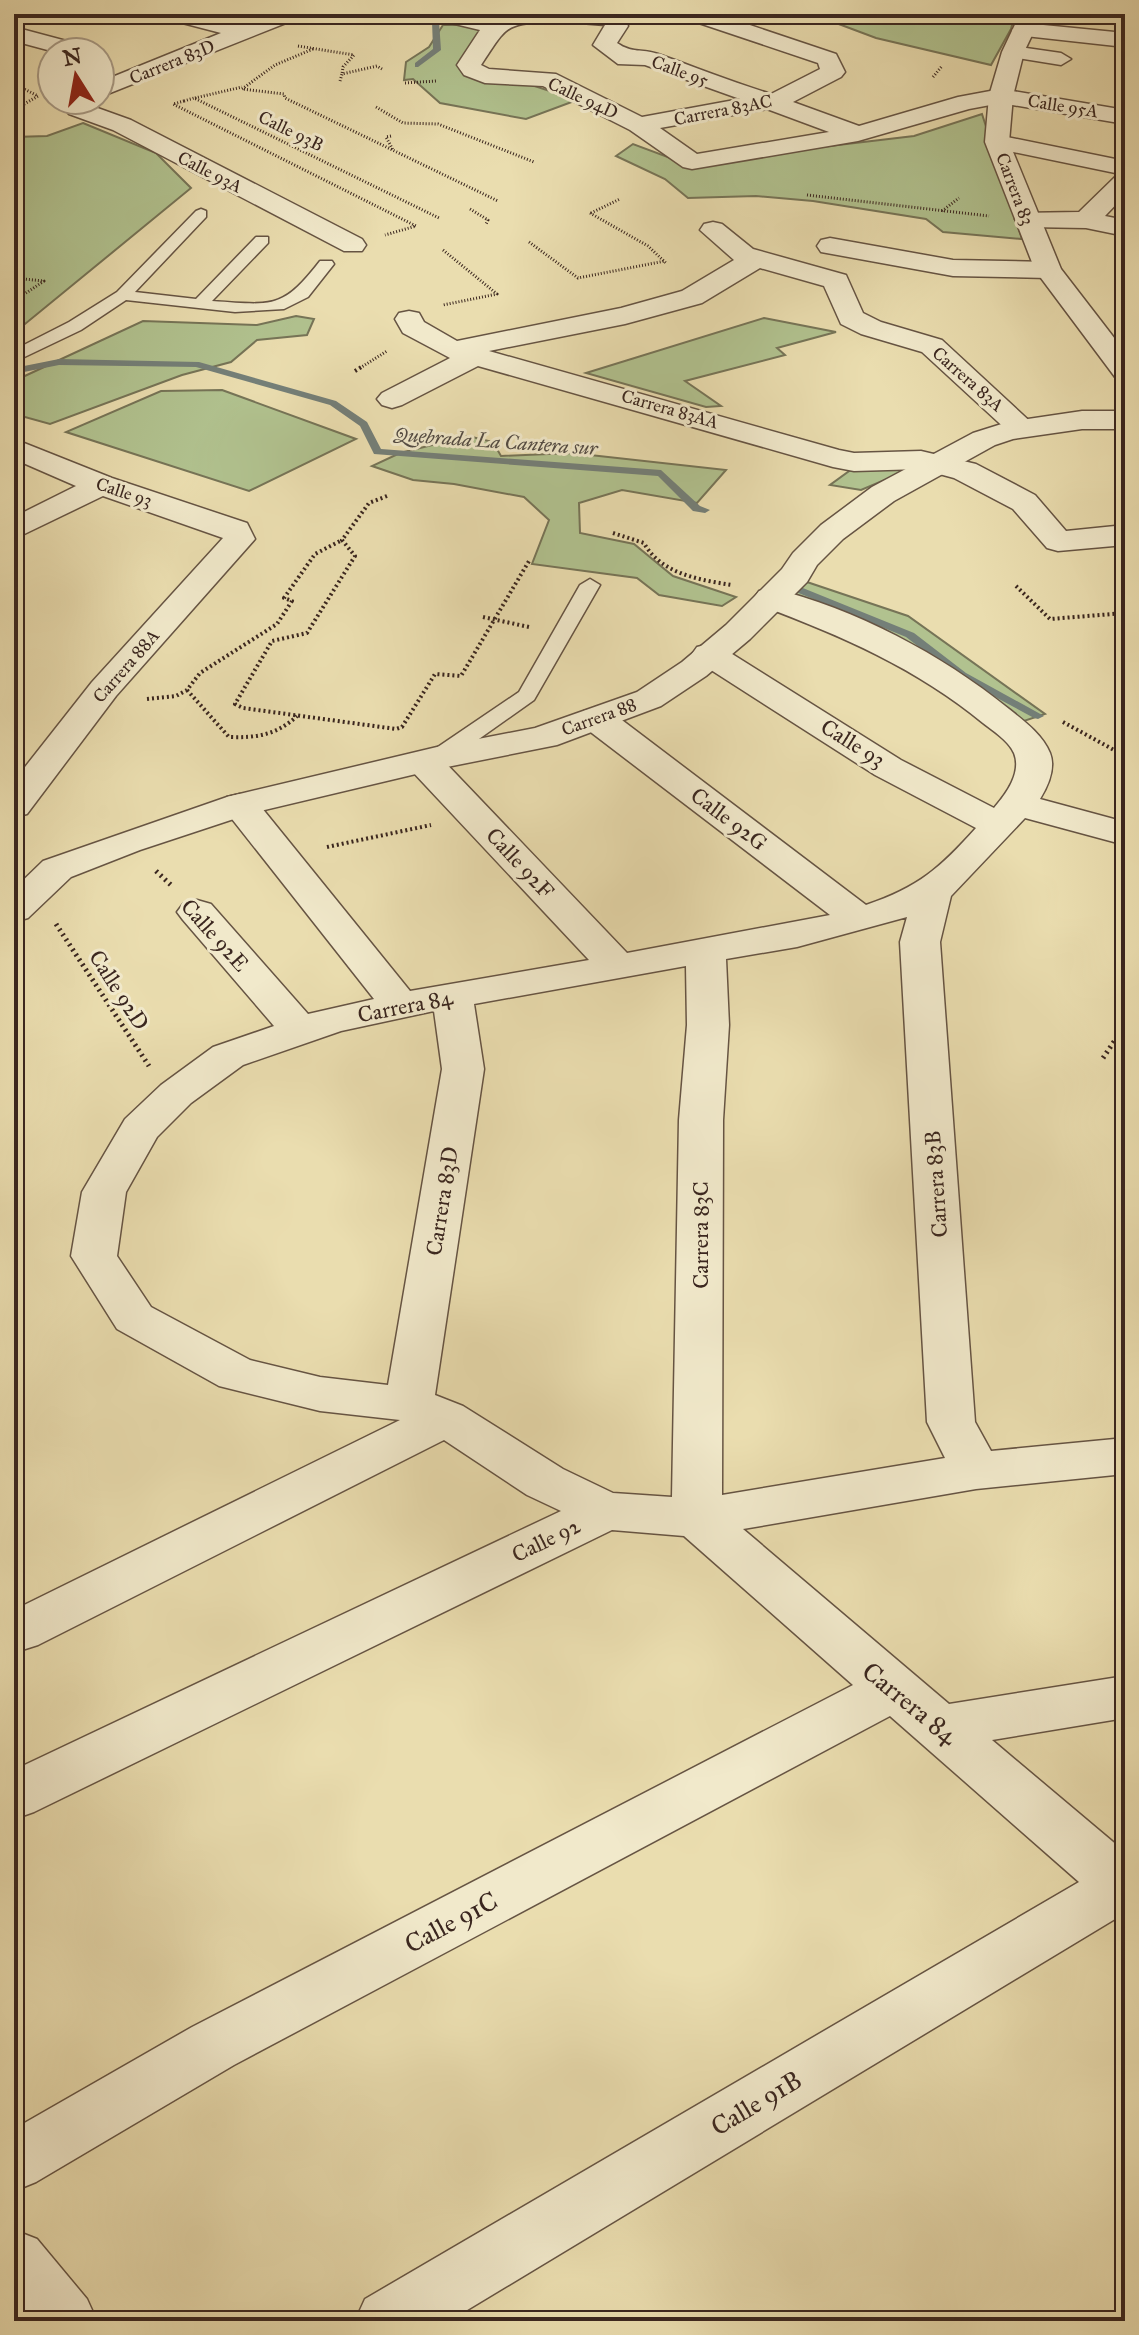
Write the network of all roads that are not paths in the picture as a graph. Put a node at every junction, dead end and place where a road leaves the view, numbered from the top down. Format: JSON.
{"nodes":[{"id":1,"x":175,"y":14,"type":"edge"},
{"id":2,"x":288,"y":14,"type":"edge"},
{"id":3,"x":442,"y":14,"type":"edge"},
{"id":4,"x":695,"y":14,"type":"edge"},
{"id":5,"x":494,"y":27,"type":"junction"},
{"id":6,"x":244,"y":32,"type":"junction"},
{"id":7,"x":1022,"y":32,"type":"edge"},
{"id":8,"x":14,"y":34,"type":"edge"},
{"id":9,"x":1076,"y":36,"type":"junction"},
{"id":10,"x":36,"y":40,"type":"edge"},
{"id":11,"x":1125,"y":40,"type":"edge"},
{"id":12,"x":626,"y":59,"type":"junction"},
{"id":13,"x":1061,"y":59,"type":"junction"},
{"id":14,"x":116,"y":63,"type":"edge"},
{"id":15,"x":599,"y":64,"type":"dead end"},
{"id":16,"x":1087,"y":64,"type":"dead end"},
{"id":17,"x":573,"y":70,"type":"dead end"},
{"id":18,"x":140,"y":75,"type":"junction"},
{"id":19,"x":548,"y":79,"type":"junction"},
{"id":20,"x":116,"y":84,"type":"edge"},
{"id":21,"x":1115,"y":94,"type":"dead end"},
{"id":22,"x":1001,"y":96,"type":"junction"},
{"id":23,"x":769,"y":101,"type":"junction"},
{"id":24,"x":1095,"y":111,"type":"junction"},
{"id":25,"x":97,"y":116,"type":"edge"},
{"id":26,"x":1125,"y":117,"type":"edge"},
{"id":27,"x":639,"y":125,"type":"junction"},
{"id":28,"x":858,"y":134,"type":"junction"},
{"id":29,"x":997,"y":142,"type":"junction"},
{"id":30,"x":1125,"y":168,"type":"edge"},
{"id":31,"x":1125,"y":181,"type":"edge"},
{"id":32,"x":201,"y":214,"type":"dead end"},
{"id":33,"x":1028,"y":219,"type":"junction"},
{"id":34,"x":1086,"y":220,"type":"junction"},
{"id":35,"x":1125,"y":228,"type":"edge"},
{"id":36,"x":713,"y":230,"type":"dead end"},
{"id":37,"x":262,"y":240,"type":"dead end"},
{"id":38,"x":353,"y":245,"type":"dead end"},
{"id":39,"x":830,"y":246,"type":"dead end"},
{"id":40,"x":756,"y":259,"type":"junction"},
{"id":41,"x":326,"y":264,"type":"dead end"},
{"id":42,"x":1048,"y":270,"type":"junction"},
{"id":43,"x":811,"y":274,"type":"junction"},
{"id":44,"x":785,"y":290,"type":"dead end"},
{"id":45,"x":123,"y":295,"type":"junction"},
{"id":46,"x":201,"y":303,"type":"junction"},
{"id":47,"x":409,"y":319,"type":"dead end"},
{"id":48,"x":465,"y":352,"type":"junction"},
{"id":49,"x":14,"y":357,"type":"edge"},
{"id":50,"x":1124,"y":368,"type":"edge"},
{"id":51,"x":392,"y":399,"type":"dead end"},
{"id":52,"x":1125,"y":420,"type":"edge"},
{"id":53,"x":1021,"y":427,"type":"junction"},
{"id":54,"x":14,"y":448,"type":"edge"},
{"id":55,"x":942,"y":463,"type":"junction"},
{"id":56,"x":101,"y":485,"type":"junction"},
{"id":57,"x":14,"y":529,"type":"edge"},
{"id":58,"x":236,"y":530,"type":"joint"},
{"id":59,"x":1125,"y":535,"type":"edge"},
{"id":60,"x":590,"y":585,"type":"dead end"},
{"id":61,"x":781,"y":588,"type":"junction"},
{"id":62,"x":709,"y":654,"type":"junction"},
{"id":63,"x":597,"y":719,"type":"junction"},
{"id":64,"x":430,"y":760,"type":"junction"},
{"id":65,"x":240,"y":805,"type":"junction"},
{"id":66,"x":14,"y":806,"type":"edge"},
{"id":67,"x":1008,"y":815,"type":"junction"},
{"id":68,"x":1125,"y":834,"type":"edge"},
{"id":69,"x":933,"y":892,"type":"junction"},
{"id":70,"x":32,"y":911,"type":"edge"},
{"id":71,"x":197,"y":912,"type":"road end"},
{"id":72,"x":860,"y":919,"type":"junction"},
{"id":73,"x":706,"y":951,"type":"junction"},
{"id":74,"x":616,"y":965,"type":"junction"},
{"id":75,"x":452,"y":997,"type":"junction"},
{"id":76,"x":400,"y":1005,"type":"junction"},
{"id":77,"x":300,"y":1031,"type":"junction"},
{"id":78,"x":427,"y":1411,"type":"junction"},
{"id":79,"x":1125,"y":1456,"type":"edge"},
{"id":80,"x":976,"y":1471,"type":"junction"},
{"id":81,"x":606,"y":1511,"type":"junction"},
{"id":82,"x":697,"y":1518,"type":"junction"},
{"id":83,"x":19,"y":1631,"type":"dead end"},
{"id":84,"x":892,"y":1690,"type":"junction"},
{"id":85,"x":1125,"y":1697,"type":"edge"},
{"id":86,"x":940,"y":1727,"type":"junction"},
{"id":87,"x":14,"y":1796,"type":"edge"},
{"id":88,"x":1124,"y":1886,"type":"edge"},
{"id":89,"x":14,"y":2162,"type":"edge"},
{"id":90,"x":14,"y":2261,"type":"edge"},
{"id":91,"x":64,"y":2321,"type":"edge"},
{"id":92,"x":388,"y":2321,"type":"edge"}],
"edges":[{"from":1,"to":6,"type":"street"},
{"from":2,"to":6,"type":"street","name":"Carrera 83D"},
{"from":3,"to":5,"type":"street"},
{"from":4,"to":23,"type":"street","name":"Carrera 83AC"},
{"from":5,"to":12,"type":"street","name":"Calle 95"},
{"from":5,"to":19,"type":"street","name":"Calle 94D"},
{"from":6,"to":18,"type":"street","name":"Carrera 83D"},
{"from":7,"to":9,"type":"street"},
{"from":7,"to":13,"type":"street"},
{"from":7,"to":22,"type":"street","name":"Carrera 83"},
{"from":8,"to":10,"type":"street"},
{"from":9,"to":11,"type":"street"},
{"from":9,"to":13,"type":"street"},
{"from":12,"to":15,"type":"street"},
{"from":12,"to":23,"type":"street","name":"Calle 95"},
{"from":13,"to":16,"type":"street"},
{"from":14,"to":18,"type":"street"},
{"from":17,"to":19,"type":"street"},
{"from":18,"to":20,"type":"street","name":"Carrera 83D"},
{"from":19,"to":27,"type":"street","name":"Calle 94D"},
{"from":21,"to":24,"type":"street"},
{"from":22,"to":24,"type":"street","name":"Calle 95A"},
{"from":22,"to":28,"type":"street"},
{"from":22,"to":29,"type":"street","name":"Carrera 83"},
{"from":23,"to":27,"type":"street","name":"Carrera 83AC"},
{"from":23,"to":28,"type":"street","name":"Calle 95"},
{"from":24,"to":26,"type":"street","name":"Calle 95A"},
{"from":25,"to":38,"type":"street","name":"Calle 93A"},
{"from":27,"to":28,"type":"street","name":"Calle 94D"},
{"from":29,"to":30,"type":"street"},
{"from":29,"to":33,"type":"street","name":"Carrera 83"},
{"from":31,"to":34,"type":"street"},
{"from":32,"to":45,"type":"lane"},
{"from":33,"to":34,"type":"street"},
{"from":33,"to":42,"type":"street","name":"Carrera 83"},
{"from":34,"to":35,"type":"street"},
{"from":36,"to":40,"type":"street","name":"Carrera 83A"},
{"from":37,"to":46,"type":"lane"},
{"from":39,"to":42,"type":"street"},
{"from":40,"to":43,"type":"street","name":"Carrera 83A"},
{"from":40,"to":48,"type":"street"},
{"from":41,"to":46,"type":"lane"},
{"from":42,"to":50,"type":"street","name":"Carrera 83"},
{"from":43,"to":44,"type":"street"},
{"from":43,"to":53,"type":"street","name":"Carrera 83A"},
{"from":45,"to":46,"type":"lane"},
{"from":45,"to":49,"type":"lane"},
{"from":47,"to":48,"type":"street","name":"Carrera 83AA"},
{"from":48,"to":51,"type":"street"},
{"from":48,"to":55,"type":"street","name":"Carrera 83AA"},
{"from":52,"to":53,"type":"street","name":"Carrera 88"},
{"from":53,"to":55,"type":"street","name":"Carrera 88"},
{"from":54,"to":56,"type":"street","name":"Calle 93"},
{"from":55,"to":59,"type":"street"},
{"from":55,"to":61,"type":"street","name":"Carrera 88"},
{"from":56,"to":57,"type":"street"},
{"from":56,"to":58,"type":"street","name":"Calle 93"},
{"from":58,"to":66,"type":"street","name":"Carrera 88A"},
{"from":60,"to":64,"type":"lane"},
{"from":61,"to":62,"type":"street","name":"Carrera 88"},
{"from":61,"to":67,"type":"street","name":"Carrera 84"},
{"from":62,"to":63,"type":"street","name":"Carrera 88"},
{"from":62,"to":67,"type":"street","name":"Calle 93"},
{"from":63,"to":64,"type":"street","name":"Carrera 88"},
{"from":63,"to":72,"type":"street","name":"Calle 92G"},
{"from":64,"to":65,"type":"street","name":"Carrera 88"},
{"from":64,"to":74,"type":"street","name":"Calle 92F"},
{"from":65,"to":70,"type":"street","name":"Carrera 88"},
{"from":65,"to":76,"type":"street"},
{"from":67,"to":68,"type":"street","name":"Calle 93"},
{"from":67,"to":69,"type":"street","name":"Carrera 84"},
{"from":69,"to":72,"type":"street","name":"Carrera 84"},
{"from":69,"to":80,"type":"street","name":"Carrera 83B"},
{"from":71,"to":77,"type":"street","name":"Calle 92E"},
{"from":72,"to":73,"type":"street","name":"Carrera 84"},
{"from":73,"to":74,"type":"street","name":"Carrera 84"},
{"from":73,"to":82,"type":"street","name":"Carrera 83C"},
{"from":74,"to":75,"type":"street","name":"Carrera 84"},
{"from":75,"to":76,"type":"street","name":"Carrera 84"},
{"from":75,"to":78,"type":"street","name":"Carrera 83D"},
{"from":76,"to":77,"type":"street","name":"Carrera 84"},
{"from":77,"to":78,"type":"street","name":"Carrera 84"},
{"from":78,"to":81,"type":"street","name":"Carrera 84"},
{"from":78,"to":83,"type":"street"},
{"from":79,"to":80,"type":"street","name":"Calle 92"},
{"from":80,"to":82,"type":"street","name":"Calle 92"},
{"from":81,"to":82,"type":"street","name":"Calle 92"},
{"from":81,"to":87,"type":"street","name":"Calle 92"},
{"from":82,"to":84,"type":"street","name":"Carrera 84"},
{"from":84,"to":86,"type":"street","name":"Carrera 84"},
{"from":84,"to":89,"type":"street","name":"Calle 91C"},
{"from":85,"to":86,"type":"street"},
{"from":86,"to":88,"type":"street","name":"Carrera 84"},
{"from":88,"to":92,"type":"street","name":"Calle 91B"},
{"from":90,"to":91,"type":"street"}]}
